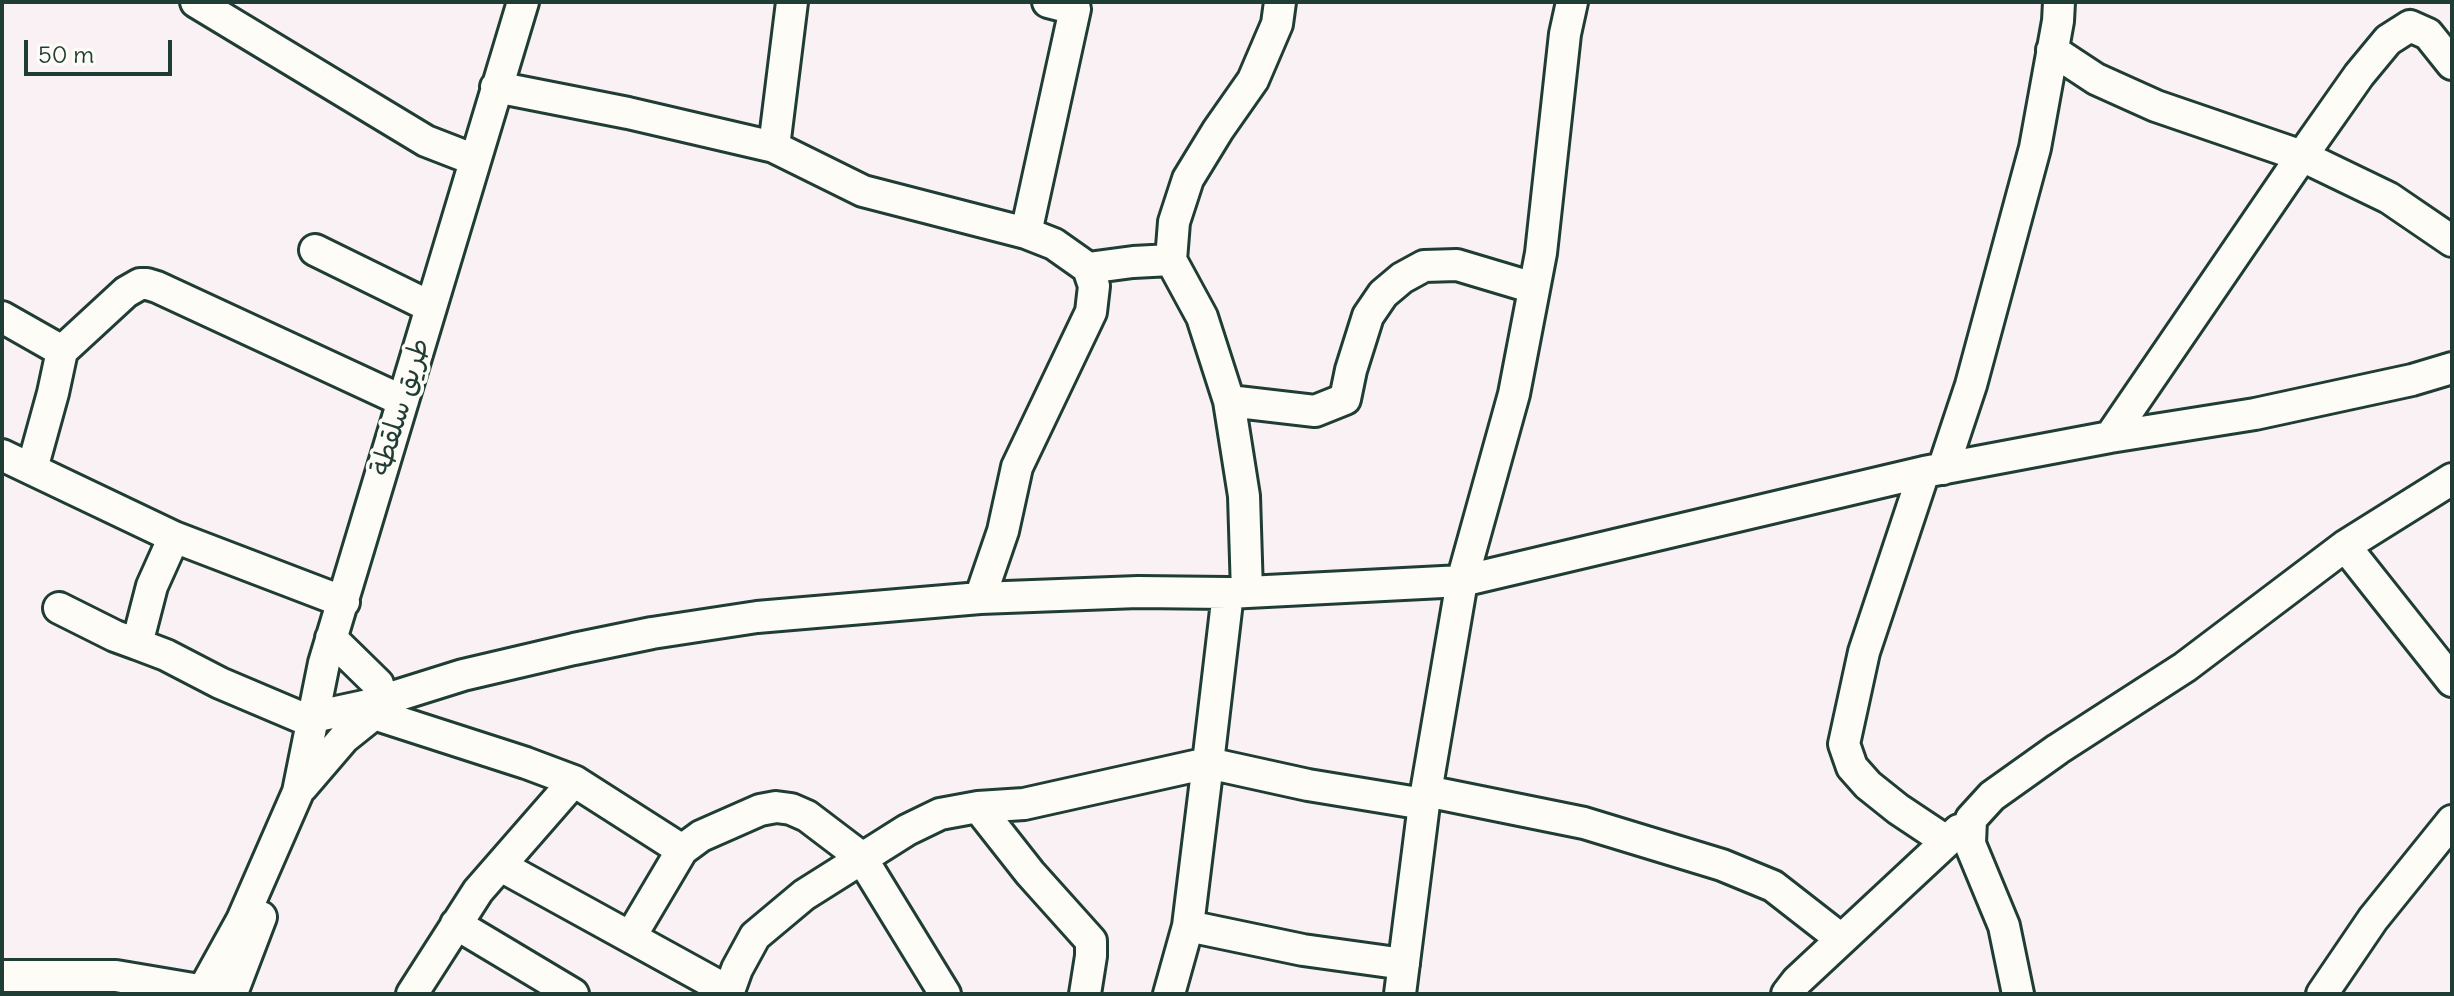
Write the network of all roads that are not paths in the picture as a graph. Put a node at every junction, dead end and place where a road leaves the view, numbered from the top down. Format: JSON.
{"nodes":[{"id":1,"x":196,"y":2,"type":"edge"},
{"id":2,"x":523,"y":2,"type":"edge"},
{"id":3,"x":792,"y":2,"type":"edge"},
{"id":4,"x":1280,"y":2,"type":"edge"},
{"id":5,"x":1572,"y":2,"type":"edge"},
{"id":6,"x":2059,"y":2,"type":"edge"},
{"id":7,"x":1067,"y":4,"type":"edge"},
{"id":8,"x":2052,"y":50,"type":"junction"},
{"id":9,"x":2452,"y":64,"type":"edge"},
{"id":10,"x":496,"y":87,"type":"junction"},
{"id":11,"x":774,"y":147,"type":"junction"},
{"id":12,"x":2302,"y":156,"type":"junction"},
{"id":13,"x":475,"y":160,"type":"junction"},
{"id":14,"x":1026,"y":233,"type":"junction"},
{"id":15,"x":2452,"y":241,"type":"edge"},
{"id":16,"x":315,"y":250,"type":"dead end"},
{"id":17,"x":1171,"y":260,"type":"junction"},
{"id":18,"x":1088,"y":268,"type":"junction"},
{"id":19,"x":1534,"y":288,"type":"junction"},
{"id":20,"x":431,"y":307,"type":"junction"},
{"id":21,"x":2,"y":317,"type":"edge"},
{"id":22,"x":62,"y":351,"type":"junction"},
{"id":23,"x":2452,"y":368,"type":"edge"},
{"id":24,"x":403,"y":401,"type":"junction"},
{"id":25,"x":1229,"y":401,"type":"junction"},
{"id":26,"x":2110,"y":437,"type":"junction"},
{"id":27,"x":2,"y":455,"type":"edge"},
{"id":28,"x":32,"y":469,"type":"junction"},
{"id":29,"x":1933,"y":470,"type":"junction"},
{"id":30,"x":2452,"y":479,"type":"edge"},
{"id":31,"x":174,"y":537,"type":"junction"},
{"id":32,"x":2345,"y":546,"type":"junction"},
{"id":33,"x":1462,"y":581,"type":"junction"},
{"id":34,"x":1237,"y":593,"type":"junction"},
{"id":35,"x":980,"y":598,"type":"junction"},
{"id":36,"x":344,"y":602,"type":"junction"},
{"id":37,"x":59,"y":608,"type":"dead end"},
{"id":38,"x":331,"y":638,"type":"junction"},
{"id":39,"x":137,"y":644,"type":"junction"},
{"id":40,"x":463,"y":675,"type":"junction"},
{"id":41,"x":2452,"y":681,"type":"edge"},
{"id":42,"x":412,"y":692,"type":"junction"},
{"id":43,"x":376,"y":699,"type":"junction"},
{"id":44,"x":314,"y":710,"type":"junction"},
{"id":45,"x":1208,"y":763,"type":"junction"},
{"id":46,"x":574,"y":781,"type":"junction"},
{"id":47,"x":1425,"y":798,"type":"junction"},
{"id":48,"x":294,"y":803,"type":"junction"},
{"id":49,"x":978,"y":807,"type":"junction"},
{"id":50,"x":1971,"y":819,"type":"junction"},
{"id":51,"x":2452,"y":821,"type":"edge"},
{"id":52,"x":1946,"y":841,"type":"junction"},
{"id":53,"x":682,"y":850,"type":"junction"},
{"id":54,"x":861,"y":857,"type":"junction"},
{"id":55,"x":501,"y":866,"type":"junction"},
{"id":56,"x":456,"y":924,"type":"junction"},
{"id":57,"x":1188,"y":926,"type":"junction"},
{"id":58,"x":631,"y":936,"type":"junction"},
{"id":59,"x":1841,"y":939,"type":"junction"},
{"id":60,"x":1404,"y":964,"type":"junction"},
{"id":61,"x":2,"y":976,"type":"edge"},
{"id":62,"x":46,"y":976,"type":"junction"},
{"id":63,"x":213,"y":991,"type":"edge"},
{"id":64,"x":728,"y":992,"type":"edge"},
{"id":65,"x":114,"y":994,"type":"edge"},
{"id":66,"x":412,"y":994,"type":"edge"},
{"id":67,"x":573,"y":994,"type":"edge"},
{"id":68,"x":945,"y":994,"type":"edge"},
{"id":69,"x":1085,"y":994,"type":"edge"},
{"id":70,"x":1169,"y":994,"type":"edge"},
{"id":71,"x":1400,"y":994,"type":"edge"},
{"id":72,"x":1787,"y":994,"type":"edge"},
{"id":73,"x":2018,"y":994,"type":"edge"},
{"id":74,"x":2322,"y":994,"type":"edge"}],
"edges":[{"from":1,"to":13,"type":"street"},
{"from":2,"to":10,"type":"street","name":"طريق سلقطة"},
{"from":3,"to":11,"type":"street"},
{"from":4,"to":17,"type":"street"},
{"from":5,"to":19,"type":"street"},
{"from":6,"to":8,"type":"street"},
{"from":7,"to":14,"type":"street"},
{"from":8,"to":12,"type":"street"},
{"from":8,"to":29,"type":"street"},
{"from":9,"to":12,"type":"street"},
{"from":10,"to":11,"type":"street"},
{"from":10,"to":13,"type":"street","name":"طريق سلقطة"},
{"from":11,"to":14,"type":"street"},
{"from":12,"to":15,"type":"street"},
{"from":12,"to":26,"type":"street"},
{"from":13,"to":20,"type":"street","name":"طريق سلقطة"},
{"from":14,"to":18,"type":"street"},
{"from":16,"to":20,"type":"street"},
{"from":17,"to":18,"type":"street"},
{"from":17,"to":25,"type":"street"},
{"from":18,"to":35,"type":"street"},
{"from":19,"to":25,"type":"street"},
{"from":19,"to":33,"type":"street"},
{"from":20,"to":24,"type":"street","name":"طريق سلقطة"},
{"from":21,"to":22,"type":"street"},
{"from":22,"to":24,"type":"street"},
{"from":22,"to":28,"type":"street"},
{"from":23,"to":26,"type":"street"},
{"from":24,"to":36,"type":"street","name":"طريق سلقطة"},
{"from":25,"to":34,"type":"street"},
{"from":26,"to":29,"type":"street"},
{"from":27,"to":28,"type":"street"},
{"from":28,"to":31,"type":"street"},
{"from":29,"to":33,"type":"street"},
{"from":29,"to":52,"type":"street"},
{"from":30,"to":32,"type":"street"},
{"from":31,"to":36,"type":"street"},
{"from":31,"to":39,"type":"street"},
{"from":32,"to":41,"type":"street"},
{"from":32,"to":50,"type":"street"},
{"from":33,"to":34,"type":"street"},
{"from":33,"to":47,"type":"street"},
{"from":34,"to":35,"type":"street"},
{"from":34,"to":45,"type":"street"},
{"from":35,"to":40,"type":"street"},
{"from":36,"to":38,"type":"street","name":"طريق سلقطة"},
{"from":37,"to":39,"type":"street"},
{"from":38,"to":43,"type":"street"},
{"from":38,"to":44,"type":"street","name":"طريق سلقطة"},
{"from":39,"to":44,"type":"street"},
{"from":40,"to":42,"type":"street"},
{"from":40,"to":43,"type":"street"},
{"from":42,"to":43,"type":"street"},
{"from":42,"to":44,"type":"street"},
{"from":43,"to":44,"type":"street"},
{"from":43,"to":46,"type":"street"},
{"from":43,"to":48,"type":"street"},
{"from":44,"to":48,"type":"street","name":"طريق سلقطة"},
{"from":45,"to":47,"type":"street"},
{"from":45,"to":49,"type":"street"},
{"from":45,"to":57,"type":"street"},
{"from":46,"to":53,"type":"street"},
{"from":46,"to":55,"type":"street"},
{"from":47,"to":59,"type":"street"},
{"from":47,"to":60,"type":"street"},
{"from":48,"to":63,"type":"street","name":"طريق سلقطة"},
{"from":49,"to":54,"type":"street"},
{"from":49,"to":69,"type":"street"},
{"from":50,"to":52,"type":"street"},
{"from":50,"to":73,"type":"street"},
{"from":51,"to":74,"type":"street"},
{"from":52,"to":59,"type":"street"},
{"from":53,"to":54,"type":"street"},
{"from":53,"to":58,"type":"street"},
{"from":54,"to":64,"type":"street"},
{"from":54,"to":68,"type":"street"},
{"from":55,"to":56,"type":"street"},
{"from":55,"to":58,"type":"street"},
{"from":56,"to":66,"type":"street"},
{"from":56,"to":67,"type":"street"},
{"from":57,"to":60,"type":"street"},
{"from":57,"to":70,"type":"street"},
{"from":58,"to":64,"type":"street"},
{"from":59,"to":72,"type":"street"},
{"from":60,"to":71,"type":"street"},
{"from":61,"to":62,"type":"street"},
{"from":62,"to":63,"type":"street"},
{"from":62,"to":65,"type":"street"}]}
